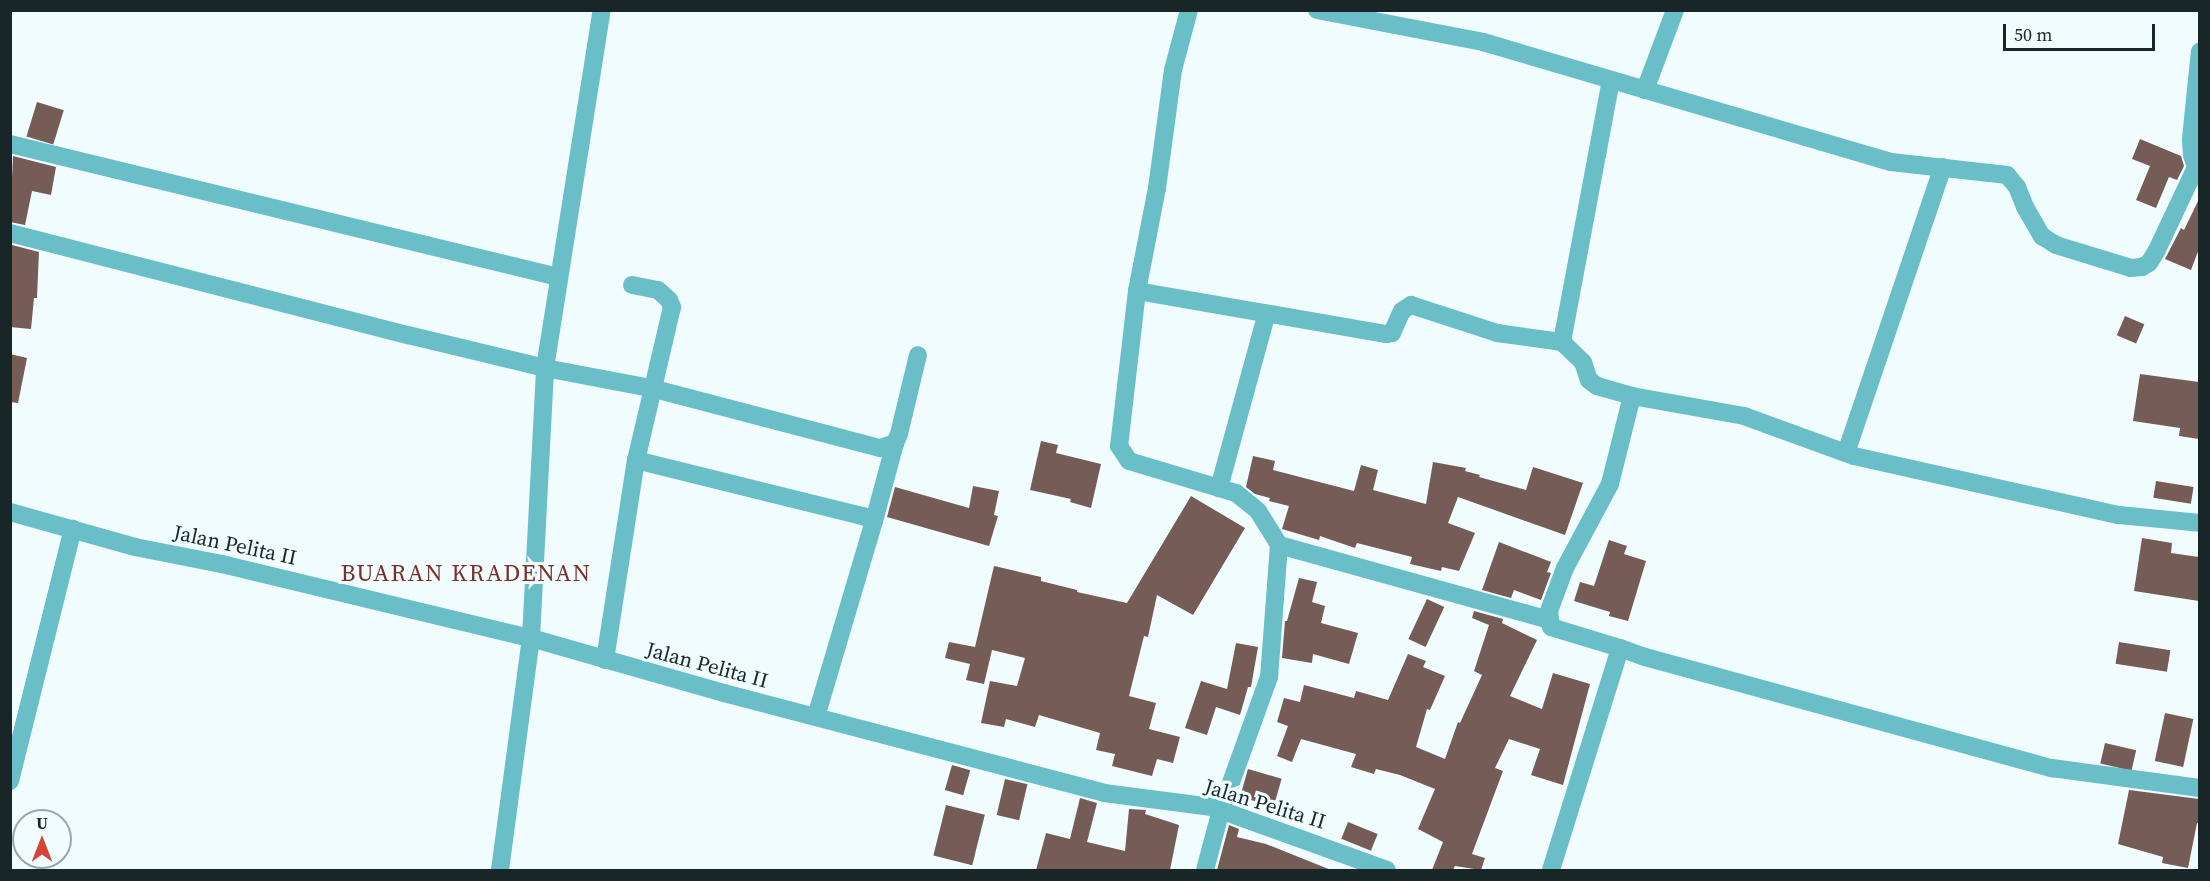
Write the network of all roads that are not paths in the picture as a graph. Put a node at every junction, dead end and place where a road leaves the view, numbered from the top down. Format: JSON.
{"nodes":[{"id":1,"x":602,"y":10,"type":"edge"},
{"id":2,"x":1189,"y":10,"type":"edge"},
{"id":3,"x":1317,"y":10,"type":"edge"},
{"id":4,"x":1675,"y":10,"type":"edge"},
{"id":5,"x":2199,"y":51,"type":"edge"},
{"id":6,"x":1611,"y":80,"type":"junction"},
{"id":7,"x":1645,"y":90,"type":"junction"},
{"id":8,"x":10,"y":144,"type":"edge"},
{"id":9,"x":1943,"y":167,"type":"junction"},
{"id":10,"x":2198,"y":168,"type":"edge"},
{"id":11,"x":10,"y":233,"type":"edge"},
{"id":12,"x":558,"y":277,"type":"junction"},
{"id":13,"x":632,"y":285,"type":"dead end"},
{"id":14,"x":1137,"y":291,"type":"junction"},
{"id":15,"x":1267,"y":313,"type":"junction"},
{"id":16,"x":1562,"y":342,"type":"junction"},
{"id":17,"x":918,"y":355,"type":"dead end"},
{"id":18,"x":545,"y":368,"type":"junction"},
{"id":19,"x":651,"y":388,"type":"junction"},
{"id":20,"x":1632,"y":396,"type":"junction"},
{"id":21,"x":894,"y":443,"type":"junction"},
{"id":22,"x":1846,"y":453,"type":"junction"},
{"id":23,"x":636,"y":460,"type":"junction"},
{"id":24,"x":1219,"y":488,"type":"junction"},
{"id":25,"x":10,"y":512,"type":"edge"},
{"id":26,"x":874,"y":521,"type":"junction"},
{"id":27,"x":2199,"y":523,"type":"edge"},
{"id":28,"x":74,"y":530,"type":"junction"},
{"id":29,"x":1279,"y":544,"type":"junction"},
{"id":30,"x":1549,"y":620,"type":"junction"},
{"id":31,"x":531,"y":638,"type":"junction"},
{"id":32,"x":1620,"y":648,"type":"junction"},
{"id":33,"x":605,"y":660,"type":"junction"},
{"id":34,"x":816,"y":717,"type":"junction"},
{"id":35,"x":10,"y":781,"type":"edge"},
{"id":36,"x":2199,"y":788,"type":"edge"},
{"id":37,"x":1221,"y":810,"type":"junction"},
{"id":38,"x":500,"y":870,"type":"edge"},
{"id":39,"x":1205,"y":870,"type":"edge"},
{"id":40,"x":1387,"y":870,"type":"edge"},
{"id":41,"x":1551,"y":870,"type":"edge"}],
"edges":[{"from":1,"to":12,"type":"street"},
{"from":2,"to":14,"type":"street"},
{"from":3,"to":6,"type":"street"},
{"from":4,"to":7,"type":"street"},
{"from":5,"to":10,"type":"street"},
{"from":6,"to":7,"type":"street"},
{"from":6,"to":16,"type":"street"},
{"from":7,"to":9,"type":"street"},
{"from":8,"to":12,"type":"street"},
{"from":9,"to":10,"type":"street"},
{"from":9,"to":22,"type":"street"},
{"from":11,"to":18,"type":"street"},
{"from":12,"to":18,"type":"street"},
{"from":13,"to":19,"type":"street"},
{"from":14,"to":15,"type":"street"},
{"from":14,"to":24,"type":"street"},
{"from":15,"to":16,"type":"street"},
{"from":15,"to":24,"type":"street"},
{"from":16,"to":20,"type":"street"},
{"from":17,"to":21,"type":"street"},
{"from":18,"to":19,"type":"street"},
{"from":18,"to":31,"type":"street"},
{"from":19,"to":21,"type":"street"},
{"from":19,"to":23,"type":"street"},
{"from":20,"to":22,"type":"street"},
{"from":20,"to":30,"type":"street"},
{"from":21,"to":26,"type":"street"},
{"from":22,"to":27,"type":"street"},
{"from":23,"to":26,"type":"street"},
{"from":23,"to":33,"type":"street"},
{"from":24,"to":29,"type":"street"},
{"from":25,"to":28,"type":"street","name":"Jalan Pelita II"},
{"from":26,"to":34,"type":"street"},
{"from":28,"to":31,"type":"street","name":"Jalan Pelita II"},
{"from":28,"to":35,"type":"street"},
{"from":29,"to":30,"type":"street"},
{"from":29,"to":37,"type":"street"},
{"from":30,"to":32,"type":"street"},
{"from":31,"to":33,"type":"street","name":"Jalan Pelita II"},
{"from":31,"to":38,"type":"street"},
{"from":32,"to":36,"type":"street"},
{"from":32,"to":41,"type":"street"},
{"from":33,"to":34,"type":"street","name":"Jalan Pelita II"},
{"from":34,"to":37,"type":"street","name":"Jalan Pelita II"},
{"from":37,"to":39,"type":"street"},
{"from":37,"to":40,"type":"street","name":"Jalan Pelita II"}]}
